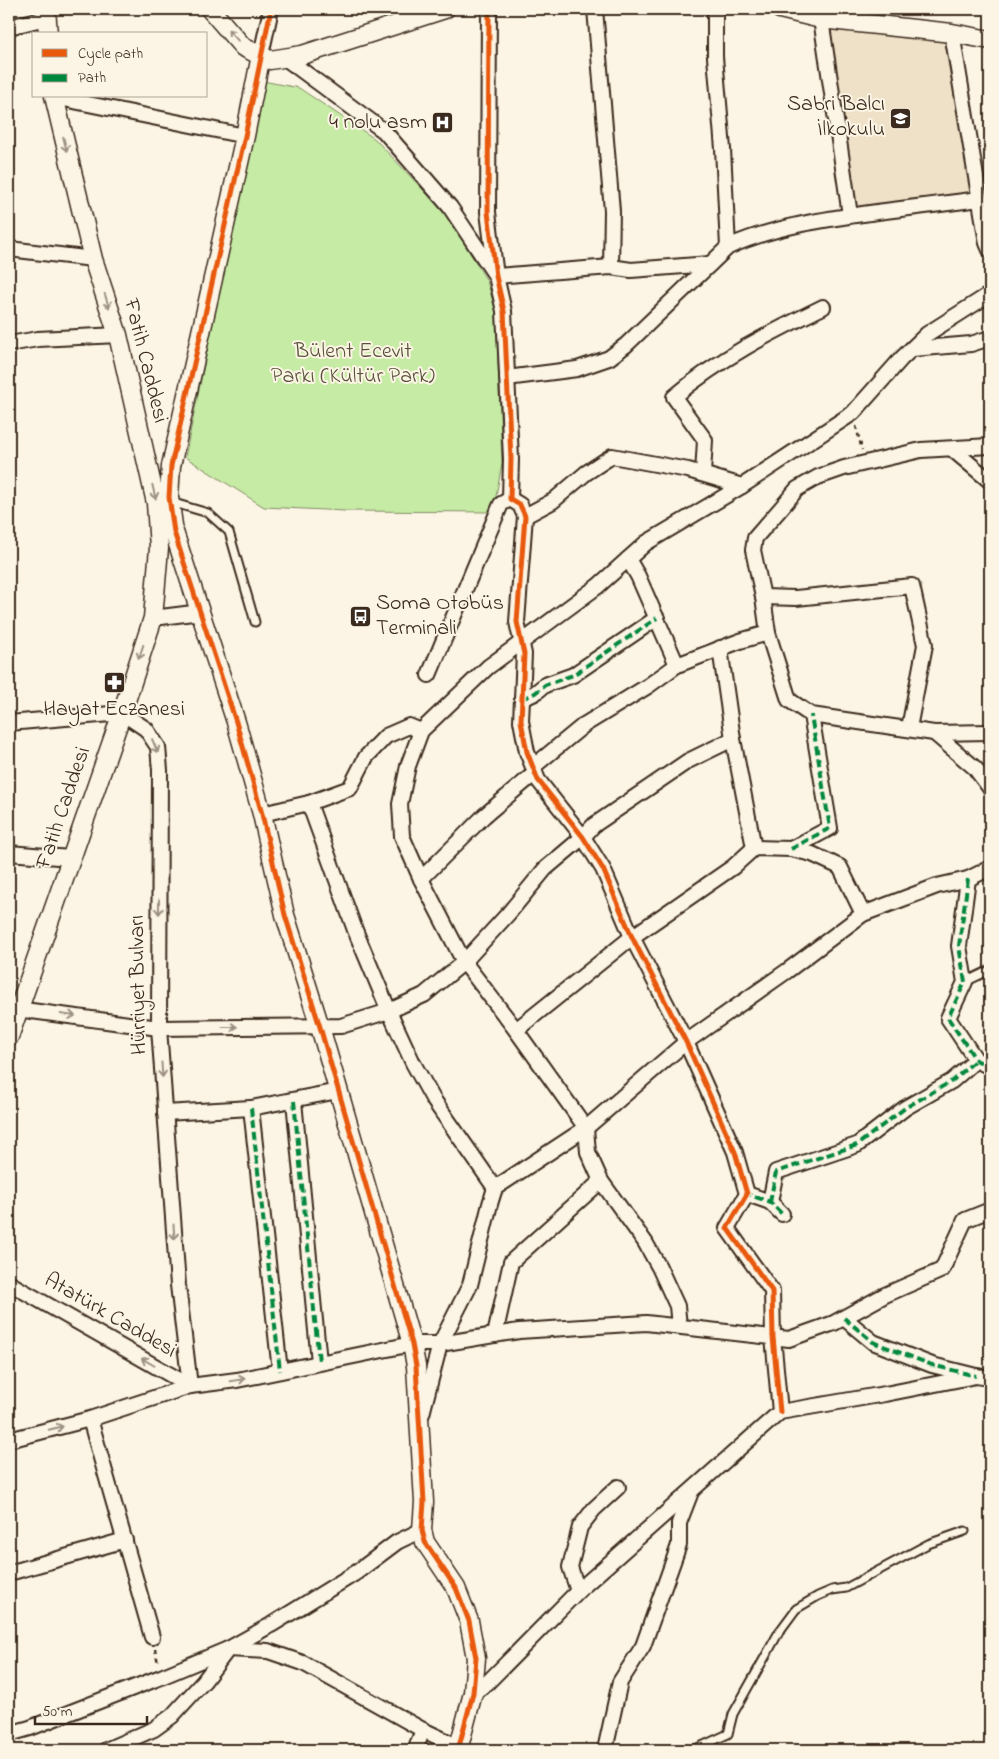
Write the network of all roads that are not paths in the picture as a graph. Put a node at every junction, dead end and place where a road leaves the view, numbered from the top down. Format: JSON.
{"nodes":[{"id":1,"x":210,"y":9,"type":"edge"},
{"id":2,"x":271,"y":9,"type":"edge"},
{"id":3,"x":445,"y":9,"type":"edge"},
{"id":4,"x":489,"y":9,"type":"edge"},
{"id":5,"x":595,"y":9,"type":"edge"},
{"id":6,"x":715,"y":9,"type":"edge"},
{"id":7,"x":780,"y":9,"type":"edge"},
{"id":8,"x":822,"y":14,"type":"edge"},
{"id":9,"x":47,"y":20,"type":"edge"},
{"id":10,"x":9,"y":27,"type":"edge"},
{"id":11,"x":952,"y":33,"type":"junction"},
{"id":12,"x":990,"y":40,"type":"edge"},
{"id":13,"x":261,"y":55,"type":"junction"},
{"id":14,"x":285,"y":58,"type":"junction"},
{"id":15,"x":54,"y":98,"type":"edge"},
{"id":16,"x":59,"y":98,"type":"edge"},
{"id":17,"x":245,"y":136,"type":"junction"},
{"id":18,"x":980,"y":199,"type":"junction"},
{"id":19,"x":850,"y":216,"type":"junction"},
{"id":20,"x":728,"y":247,"type":"junction"},
{"id":21,"x":9,"y":249,"type":"edge"},
{"id":22,"x":990,"y":250,"type":"edge"},
{"id":23,"x":93,"y":259,"type":"junction"},
{"id":24,"x":710,"y":264,"type":"junction"},
{"id":25,"x":611,"y":267,"type":"junction"},
{"id":26,"x":496,"y":276,"type":"junction"},
{"id":27,"x":990,"y":294,"type":"edge"},
{"id":28,"x":823,"y":307,"type":"dead end"},
{"id":29,"x":118,"y":335,"type":"junction"},
{"id":30,"x":990,"y":338,"type":"edge"},
{"id":31,"x":9,"y":344,"type":"edge"},
{"id":32,"x":912,"y":349,"type":"junction"},
{"id":33,"x":507,"y":378,"type":"junction"},
{"id":34,"x":990,"y":446,"type":"edge"},
{"id":35,"x":952,"y":449,"type":"junction"},
{"id":36,"x":158,"y":467,"type":"junction"},
{"id":37,"x":703,"y":474,"type":"junction"},
{"id":38,"x":990,"y":481,"type":"edge"},
{"id":39,"x":742,"y":486,"type":"junction"},
{"id":40,"x":510,"y":499,"type":"junction"},
{"id":41,"x":170,"y":504,"type":"junction"},
{"id":42,"x":525,"y":516,"type":"junction"},
{"id":43,"x":628,"y":560,"type":"junction"},
{"id":44,"x":763,"y":597,"type":"junction"},
{"id":45,"x":201,"y":612,"type":"junction"},
{"id":46,"x":152,"y":618,"type":"junction"},
{"id":47,"x":656,"y":618,"type":"junction"},
{"id":48,"x":256,"y":622,"type":"dead end"},
{"id":49,"x":768,"y":633,"type":"junction"},
{"id":50,"x":522,"y":643,"type":"junction"},
{"id":51,"x":720,"y":648,"type":"junction"},
{"id":52,"x":677,"y":665,"type":"junction"},
{"id":53,"x":429,"y":675,"type":"dead end"},
{"id":54,"x":522,"y":699,"type":"junction"},
{"id":55,"x":122,"y":713,"type":"junction"},
{"id":56,"x":811,"y":715,"type":"junction"},
{"id":57,"x":9,"y":723,"type":"edge"},
{"id":58,"x":909,"y":728,"type":"junction"},
{"id":59,"x":421,"y":731,"type":"junction"},
{"id":60,"x":990,"y":732,"type":"edge"},
{"id":61,"x":934,"y":733,"type":"junction"},
{"id":62,"x":733,"y":739,"type":"junction"},
{"id":63,"x":534,"y":770,"type":"junction"},
{"id":64,"x":990,"y":788,"type":"edge"},
{"id":65,"x":309,"y":803,"type":"junction"},
{"id":66,"x":262,"y":814,"type":"junction"},
{"id":67,"x":583,"y":838,"type":"junction"},
{"id":68,"x":754,"y":848,"type":"junction"},
{"id":69,"x":791,"y":849,"type":"junction"},
{"id":70,"x":9,"y":853,"type":"edge"},
{"id":71,"x":70,"y":858,"type":"junction"},
{"id":72,"x":990,"y":868,"type":"edge"},
{"id":73,"x":968,"y":879,"type":"junction"},
{"id":74,"x":421,"y":880,"type":"junction"},
{"id":75,"x":863,"y":914,"type":"junction"},
{"id":76,"x":632,"y":938,"type":"junction"},
{"id":77,"x":464,"y":962,"type":"junction"},
{"id":78,"x":990,"y":970,"type":"edge"},
{"id":79,"x":965,"y":982,"type":"junction"},
{"id":80,"x":14,"y":1009,"type":"edge"},
{"id":81,"x":389,"y":1011,"type":"junction"},
{"id":82,"x":320,"y":1027,"type":"junction"},
{"id":83,"x":159,"y":1028,"type":"junction"},
{"id":84,"x":516,"y":1030,"type":"junction"},
{"id":85,"x":9,"y":1037,"type":"edge"},
{"id":86,"x":686,"y":1042,"type":"junction"},
{"id":87,"x":976,"y":1060,"type":"junction"},
{"id":88,"x":990,"y":1067,"type":"edge"},
{"id":89,"x":338,"y":1091,"type":"junction"},
{"id":90,"x":294,"y":1101,"type":"junction"},
{"id":91,"x":251,"y":1108,"type":"junction"},
{"id":92,"x":165,"y":1113,"type":"junction"},
{"id":93,"x":586,"y":1128,"type":"junction"},
{"id":94,"x":601,"y":1181,"type":"junction"},
{"id":95,"x":495,"y":1188,"type":"junction"},
{"id":96,"x":747,"y":1194,"type":"junction"},
{"id":97,"x":770,"y":1202,"type":"junction"},
{"id":98,"x":990,"y":1210,"type":"edge"},
{"id":99,"x":782,"y":1214,"type":"dead end"},
{"id":100,"x":9,"y":1283,"type":"edge"},
{"id":101,"x":844,"y":1318,"type":"junction"},
{"id":102,"x":680,"y":1326,"type":"junction"},
{"id":103,"x":495,"y":1335,"type":"junction"},
{"id":104,"x":773,"y":1337,"type":"junction"},
{"id":105,"x":412,"y":1344,"type":"junction"},
{"id":106,"x":440,"y":1344,"type":"junction"},
{"id":107,"x":319,"y":1362,"type":"junction"},
{"id":108,"x":280,"y":1371,"type":"junction"},
{"id":109,"x":976,"y":1376,"type":"junction"},
{"id":110,"x":990,"y":1378,"type":"edge"},
{"id":111,"x":190,"y":1386,"type":"junction"},
{"id":112,"x":780,"y":1412,"type":"junction"},
{"id":113,"x":90,"y":1419,"type":"junction"},
{"id":114,"x":419,"y":1424,"type":"junction"},
{"id":115,"x":9,"y":1440,"type":"edge"},
{"id":116,"x":618,"y":1487,"type":"dead end"},
{"id":117,"x":693,"y":1489,"type":"junction"},
{"id":118,"x":422,"y":1530,"type":"junction"},
{"id":119,"x":965,"y":1531,"type":"dead end"},
{"id":120,"x":125,"y":1540,"type":"junction"},
{"id":121,"x":9,"y":1574,"type":"edge"},
{"id":122,"x":578,"y":1591,"type":"junction"},
{"id":123,"x":152,"y":1637,"type":"road end"},
{"id":124,"x":228,"y":1648,"type":"junction"},
{"id":125,"x":473,"y":1693,"type":"junction"},
{"id":126,"x":423,"y":1730,"type":"junction"},
{"id":127,"x":9,"y":1734,"type":"edge"},
{"id":128,"x":459,"y":1749,"type":"edge"},
{"id":129,"x":106,"y":1750,"type":"edge"},
{"id":130,"x":415,"y":1750,"type":"edge"},
{"id":131,"x":605,"y":1750,"type":"edge"},
{"id":132,"x":692,"y":1750,"type":"edge"}],
"edges":[{"from":13,"to":1,"type":"street","one_way":true},
{"from":2,"to":13,"type":"street"},
{"from":3,"to":14,"type":"street"},
{"from":4,"to":26,"type":"street"},
{"from":5,"to":25,"type":"street"},
{"from":6,"to":20,"type":"street"},
{"from":7,"to":8,"type":"street"},
{"from":8,"to":11,"type":"street"},
{"from":8,"to":19,"type":"street"},
{"from":9,"to":10,"type":"street"},
{"from":11,"to":12,"type":"street"},
{"from":11,"to":18,"type":"street"},
{"from":13,"to":14,"type":"street"},
{"from":13,"to":17,"type":"street"},
{"from":14,"to":26,"type":"street"},
{"from":15,"to":23,"type":"street","name":"Fatih Caddesi","one_way":true},
{"from":16,"to":17,"type":"street"},
{"from":17,"to":36,"type":"street"},
{"from":18,"to":19,"type":"street"},
{"from":18,"to":22,"type":"street"},
{"from":19,"to":20,"type":"street"},
{"from":20,"to":24,"type":"street"},
{"from":21,"to":23,"type":"street"},
{"from":23,"to":29,"type":"street","name":"Fatih Caddesi","one_way":true},
{"from":24,"to":25,"type":"street"},
{"from":24,"to":33,"type":"street"},
{"from":25,"to":26,"type":"street"},
{"from":26,"to":33,"type":"street"},
{"from":27,"to":32,"type":"street"},
{"from":28,"to":37,"type":"street"},
{"from":29,"to":31,"type":"street"},
{"from":29,"to":36,"type":"street","name":"Fatih Caddesi"},
{"from":30,"to":32,"type":"street"},
{"from":32,"to":39,"type":"street"},
{"from":33,"to":40,"type":"street"},
{"from":34,"to":35,"type":"street"},
{"from":35,"to":38,"type":"street"},
{"from":35,"to":44,"type":"street"},
{"from":36,"to":41,"type":"street"},
{"from":36,"to":46,"type":"street","name":"Fatih Caddesi","one_way":true},
{"from":37,"to":39,"type":"street"},
{"from":37,"to":42,"type":"street"},
{"from":39,"to":43,"type":"street"},
{"from":40,"to":42,"type":"street"},
{"from":40,"to":53,"type":"street"},
{"from":41,"to":45,"type":"street"},
{"from":41,"to":48,"type":"lane"},
{"from":42,"to":50,"type":"street"},
{"from":43,"to":47,"type":"street"},
{"from":43,"to":50,"type":"street"},
{"from":44,"to":49,"type":"street"},
{"from":44,"to":58,"type":"street"},
{"from":45,"to":46,"type":"street"},
{"from":45,"to":66,"type":"street"},
{"from":46,"to":55,"type":"street","name":"Fatih Caddesi","one_way":true},
{"from":47,"to":52,"type":"street"},
{"from":47,"to":54,"type":"street"},
{"from":49,"to":51,"type":"street"},
{"from":49,"to":56,"type":"street"},
{"from":50,"to":54,"type":"street"},
{"from":50,"to":59,"type":"street"},
{"from":51,"to":52,"type":"street"},
{"from":51,"to":62,"type":"street"},
{"from":52,"to":63,"type":"street"},
{"from":54,"to":63,"type":"street"},
{"from":55,"to":57,"type":"street"},
{"from":55,"to":71,"type":"street","name":"Fatih Caddesi"},
{"from":55,"to":83,"type":"street","name":"Hürriyet Bulvarı","one_way":true},
{"from":56,"to":58,"type":"street"},
{"from":56,"to":69,"type":"street"},
{"from":58,"to":61,"type":"street"},
{"from":59,"to":65,"type":"street"},
{"from":59,"to":74,"type":"street"},
{"from":60,"to":61,"type":"street"},
{"from":61,"to":64,"type":"street"},
{"from":62,"to":67,"type":"street"},
{"from":62,"to":68,"type":"street"},
{"from":63,"to":67,"type":"street"},
{"from":63,"to":74,"type":"street"},
{"from":65,"to":66,"type":"street"},
{"from":65,"to":81,"type":"street"},
{"from":66,"to":82,"type":"street"},
{"from":67,"to":76,"type":"street"},
{"from":67,"to":77,"type":"street"},
{"from":68,"to":69,"type":"street"},
{"from":68,"to":76,"type":"street"},
{"from":69,"to":75,"type":"street"},
{"from":70,"to":71,"type":"street"},
{"from":71,"to":80,"type":"street","name":"Fatih Caddesi"},
{"from":72,"to":73,"type":"street"},
{"from":73,"to":75,"type":"street"},
{"from":73,"to":79,"type":"street"},
{"from":74,"to":77,"type":"street"},
{"from":75,"to":86,"type":"street"},
{"from":76,"to":84,"type":"street"},
{"from":76,"to":86,"type":"street"},
{"from":77,"to":81,"type":"street"},
{"from":77,"to":84,"type":"street"},
{"from":78,"to":79,"type":"lane"},
{"from":79,"to":87,"type":"street"},
{"from":80,"to":83,"type":"street","one_way":true},
{"from":80,"to":85,"type":"street","name":"Fatih Caddesi"},
{"from":81,"to":82,"type":"street"},
{"from":81,"to":95,"type":"street"},
{"from":83,"to":82,"type":"street","one_way":true},
{"from":82,"to":89,"type":"street"},
{"from":83,"to":92,"type":"street","name":"Hürriyet Bulvarı","one_way":true},
{"from":84,"to":93,"type":"street"},
{"from":86,"to":93,"type":"street"},
{"from":86,"to":96,"type":"street"},
{"from":87,"to":88,"type":"street"},
{"from":87,"to":97,"type":"street"},
{"from":89,"to":90,"type":"street"},
{"from":89,"to":105,"type":"street"},
{"from":90,"to":91,"type":"street"},
{"from":90,"to":107,"type":"street"},
{"from":91,"to":92,"type":"street"},
{"from":91,"to":108,"type":"street"},
{"from":92,"to":111,"type":"street","name":"Hürriyet Bulvarı","one_way":true},
{"from":93,"to":94,"type":"street"},
{"from":93,"to":95,"type":"street"},
{"from":94,"to":102,"type":"street"},
{"from":94,"to":103,"type":"street"},
{"from":95,"to":106,"type":"street"},
{"from":96,"to":97,"type":"street"},
{"from":96,"to":104,"type":"street"},
{"from":97,"to":99,"type":"street"},
{"from":98,"to":101,"type":"street"},
{"from":111,"to":100,"type":"street","name":"Atatürk Caddesi","one_way":true},
{"from":101,"to":104,"type":"street"},
{"from":101,"to":109,"type":"street"},
{"from":102,"to":103,"type":"street"},
{"from":102,"to":104,"type":"street"},
{"from":103,"to":106,"type":"street"},
{"from":104,"to":112,"type":"street"},
{"from":105,"to":106,"type":"street"},
{"from":105,"to":107,"type":"street"},
{"from":105,"to":114,"type":"street"},
{"from":106,"to":114,"type":"street"},
{"from":107,"to":108,"type":"street"},
{"from":111,"to":108,"type":"street","one_way":true},
{"from":109,"to":110,"type":"street"},
{"from":109,"to":112,"type":"street"},
{"from":111,"to":113,"type":"street"},
{"from":112,"to":117,"type":"street"},
{"from":115,"to":113,"type":"street","one_way":true},
{"from":113,"to":120,"type":"street"},
{"from":114,"to":118,"type":"street"},
{"from":116,"to":122,"type":"street"},
{"from":117,"to":122,"type":"street"},
{"from":117,"to":131,"type":"street"},
{"from":118,"to":124,"type":"street"},
{"from":118,"to":125,"type":"street"},
{"from":119,"to":132,"type":"lane"},
{"from":120,"to":121,"type":"street"},
{"from":120,"to":123,"type":"street"},
{"from":122,"to":125,"type":"street"},
{"from":124,"to":126,"type":"street"},
{"from":124,"to":127,"type":"street"},
{"from":124,"to":129,"type":"street"},
{"from":125,"to":128,"type":"street"},
{"from":126,"to":128,"type":"street"},
{"from":126,"to":130,"type":"street"}]}
